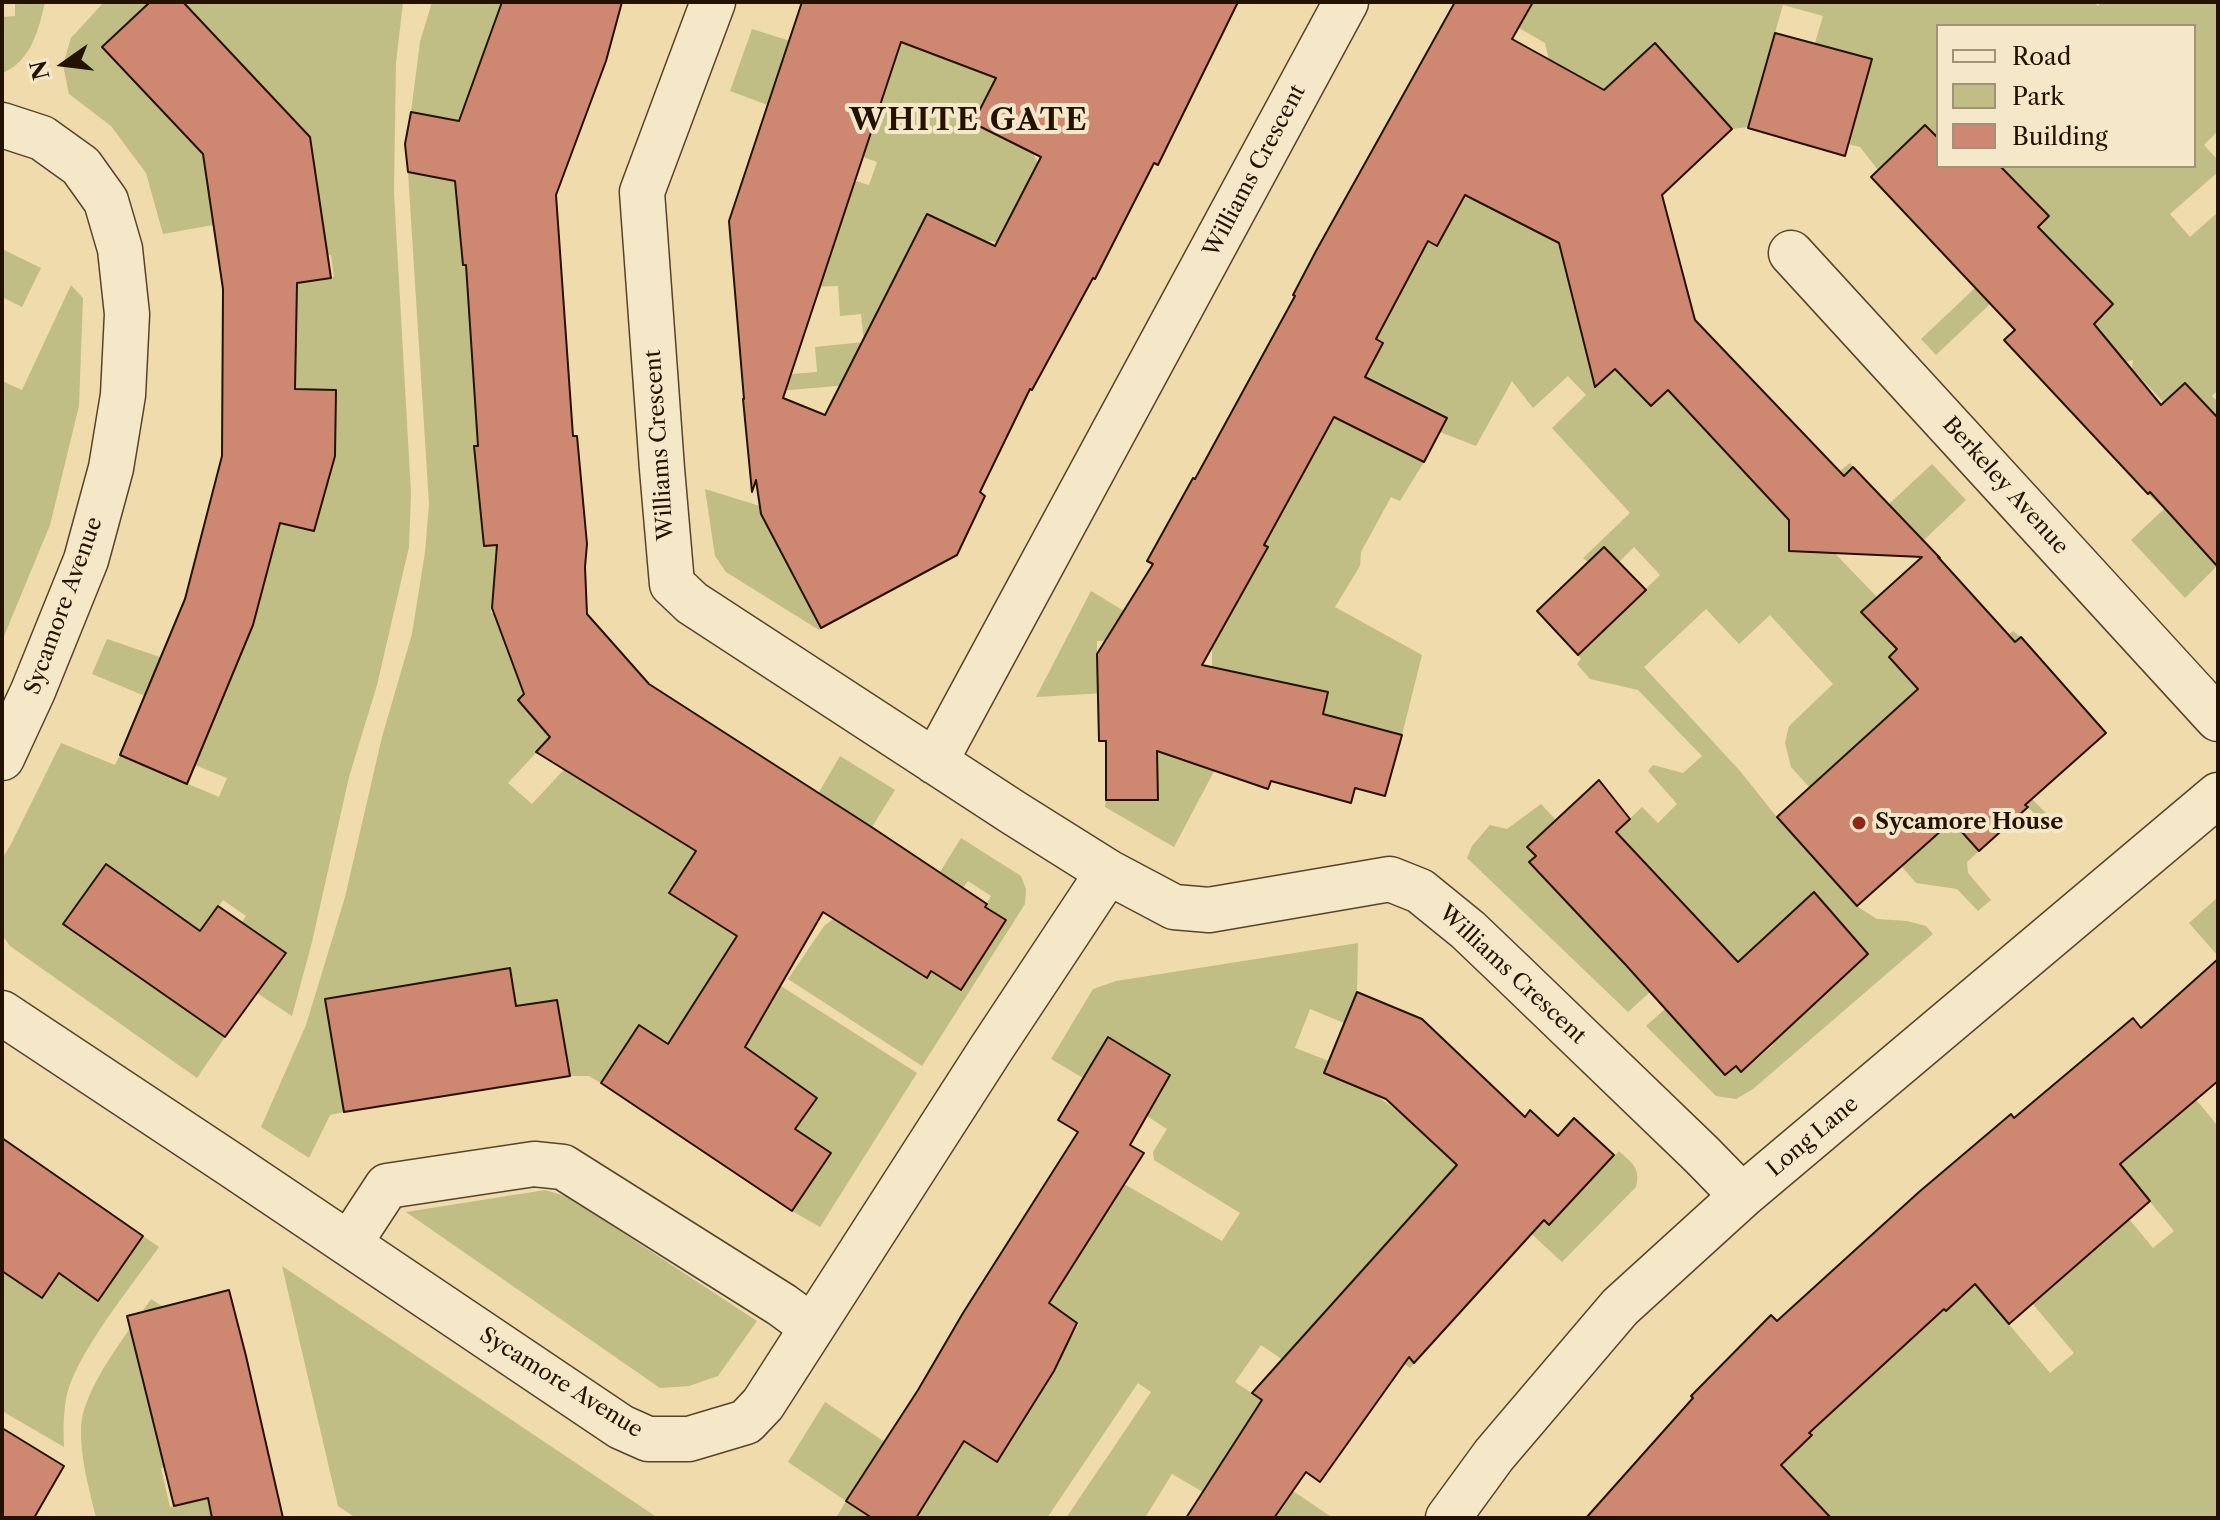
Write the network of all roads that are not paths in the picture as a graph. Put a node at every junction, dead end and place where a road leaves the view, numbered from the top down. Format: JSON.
{"nodes":[{"id":1,"x":713,"y":2,"type":"edge"},
{"id":2,"x":1346,"y":2,"type":"edge"},
{"id":3,"x":2,"y":125,"type":"edge"},
{"id":4,"x":1791,"y":253,"type":"dead end"},
{"id":5,"x":2218,"y":719,"type":"edge"},
{"id":6,"x":2,"y":758,"type":"edge"},
{"id":7,"x":935,"y":762,"type":"junction"},
{"id":8,"x":2218,"y":795,"type":"edge"},
{"id":9,"x":1108,"y":872,"type":"junction"},
{"id":10,"x":2,"y":1013,"type":"edge"},
{"id":11,"x":1742,"y":1196,"type":"junction"},
{"id":12,"x":349,"y":1244,"type":"junction"},
{"id":13,"x":812,"y":1327,"type":"junction"},
{"id":14,"x":1453,"y":1516,"type":"edge"}],
"edges":[{"from":1,"to":7,"type":"street","name":"Williams Crescent"},
{"from":2,"to":7,"type":"street","name":"Williams Crescent"},
{"from":3,"to":6,"type":"street","name":"Sycamore Avenue"},
{"from":4,"to":5,"type":"street","name":"Berkeley Avenue"},
{"from":7,"to":9,"type":"street","name":"Williams Crescent"},
{"from":8,"to":11,"type":"street","name":"Long Lane"},
{"from":9,"to":11,"type":"street","name":"Williams Crescent"},
{"from":9,"to":13,"type":"street","name":"Sycamore Avenue"},
{"from":10,"to":12,"type":"street","name":"Sycamore Avenue"},
{"from":11,"to":14,"type":"street","name":"Long Lane"},
{"from":12,"to":13,"type":"street"},
{"from":12,"to":13,"type":"street","name":"Sycamore Avenue"}]}
